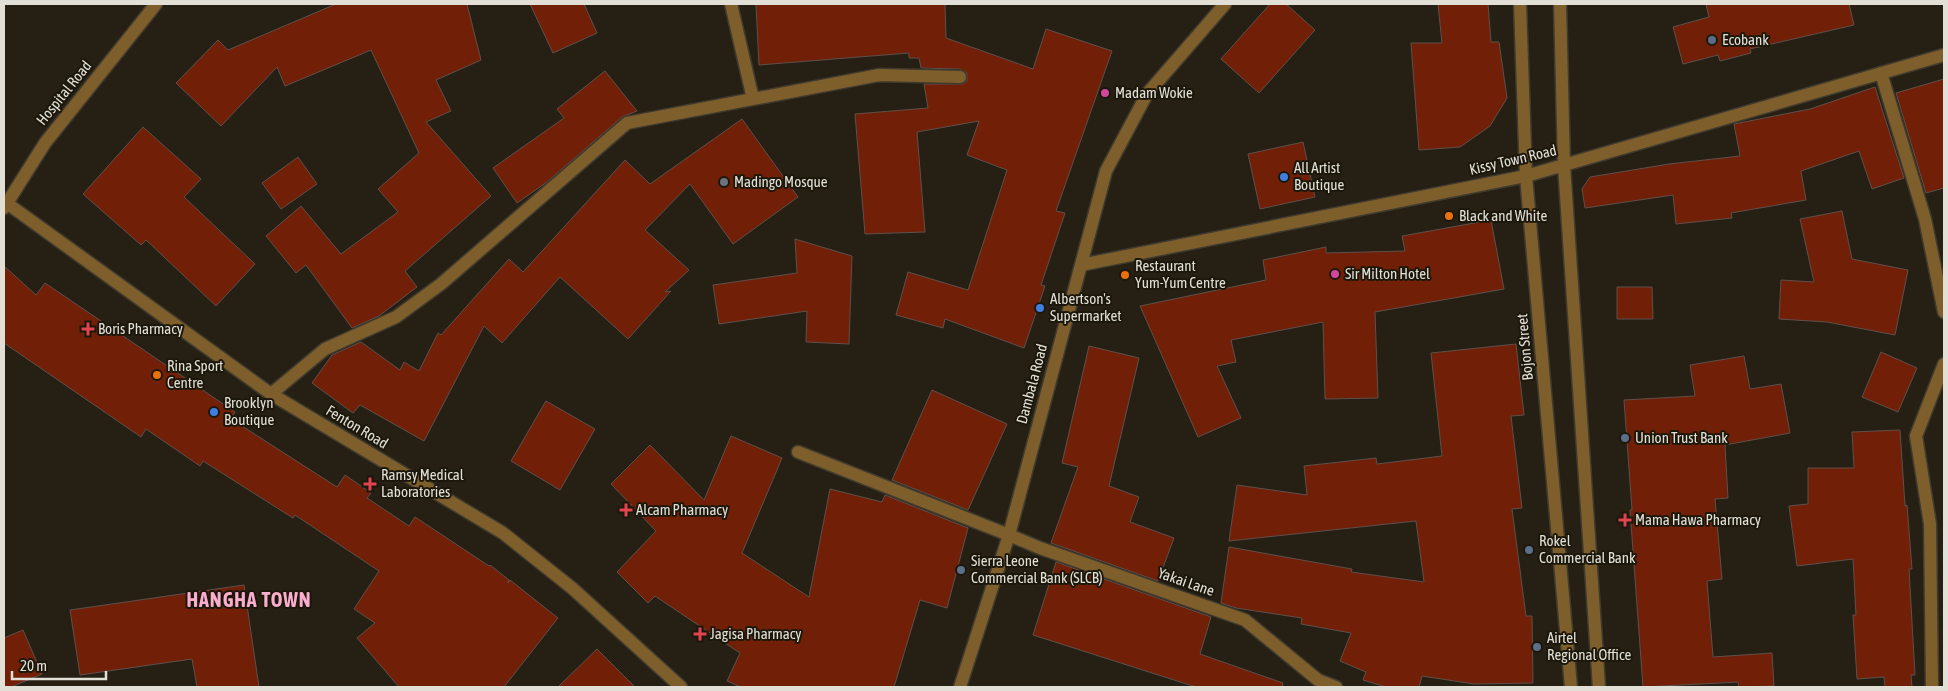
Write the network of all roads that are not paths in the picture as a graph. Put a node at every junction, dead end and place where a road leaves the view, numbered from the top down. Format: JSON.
{"nodes":[{"id":1,"x":156,"y":4,"type":"edge"},
{"id":2,"x":731,"y":4,"type":"edge"},
{"id":3,"x":1225,"y":4,"type":"edge"},
{"id":4,"x":1520,"y":4,"type":"edge"},
{"id":5,"x":1560,"y":4,"type":"edge"},
{"id":6,"x":1944,"y":54,"type":"edge"},
{"id":7,"x":1880,"y":73,"type":"junction"},
{"id":8,"x":960,"y":78,"type":"dead end"},
{"id":9,"x":753,"y":99,"type":"junction"},
{"id":10,"x":1564,"y":165,"type":"junction"},
{"id":11,"x":1526,"y":176,"type":"junction"},
{"id":12,"x":6,"y":206,"type":"edge"},
{"id":13,"x":1081,"y":265,"type":"junction"},
{"id":14,"x":1944,"y":312,"type":"edge"},
{"id":15,"x":1944,"y":364,"type":"edge"},
{"id":16,"x":271,"y":394,"type":"junction"},
{"id":17,"x":798,"y":452,"type":"dead end"},
{"id":18,"x":1009,"y":534,"type":"junction"},
{"id":19,"x":681,"y":687,"type":"edge"},
{"id":20,"x":960,"y":687,"type":"edge"},
{"id":21,"x":1336,"y":687,"type":"edge"},
{"id":22,"x":1571,"y":687,"type":"edge"},
{"id":23,"x":1599,"y":687,"type":"edge"},
{"id":24,"x":1932,"y":687,"type":"edge"}],
"edges":[{"from":1,"to":12,"type":"street","name":"Hospital Road"},
{"from":2,"to":9,"type":"street"},
{"from":3,"to":13,"type":"street","name":"Dambala Road"},
{"from":4,"to":11,"type":"street","name":"Bojon Street"},
{"from":5,"to":10,"type":"street"},
{"from":6,"to":7,"type":"street","name":"Kissy Town Road"},
{"from":7,"to":10,"type":"street","name":"Kissy Town Road"},
{"from":7,"to":14,"type":"street"},
{"from":8,"to":9,"type":"street"},
{"from":9,"to":16,"type":"street"},
{"from":10,"to":11,"type":"street","name":"Kissy Town Road"},
{"from":10,"to":23,"type":"street"},
{"from":11,"to":13,"type":"street","name":"Kissy Town Road"},
{"from":11,"to":22,"type":"street","name":"Bojon Street"},
{"from":12,"to":16,"type":"street","name":"Fenton Road"},
{"from":13,"to":18,"type":"street","name":"Dambala Road"},
{"from":15,"to":24,"type":"street"},
{"from":16,"to":19,"type":"street","name":"Fenton Road"},
{"from":17,"to":18,"type":"street","name":"Yakai Lane"},
{"from":18,"to":20,"type":"street","name":"Dambala Road"},
{"from":18,"to":21,"type":"street","name":"Yakai Lane"}]}
